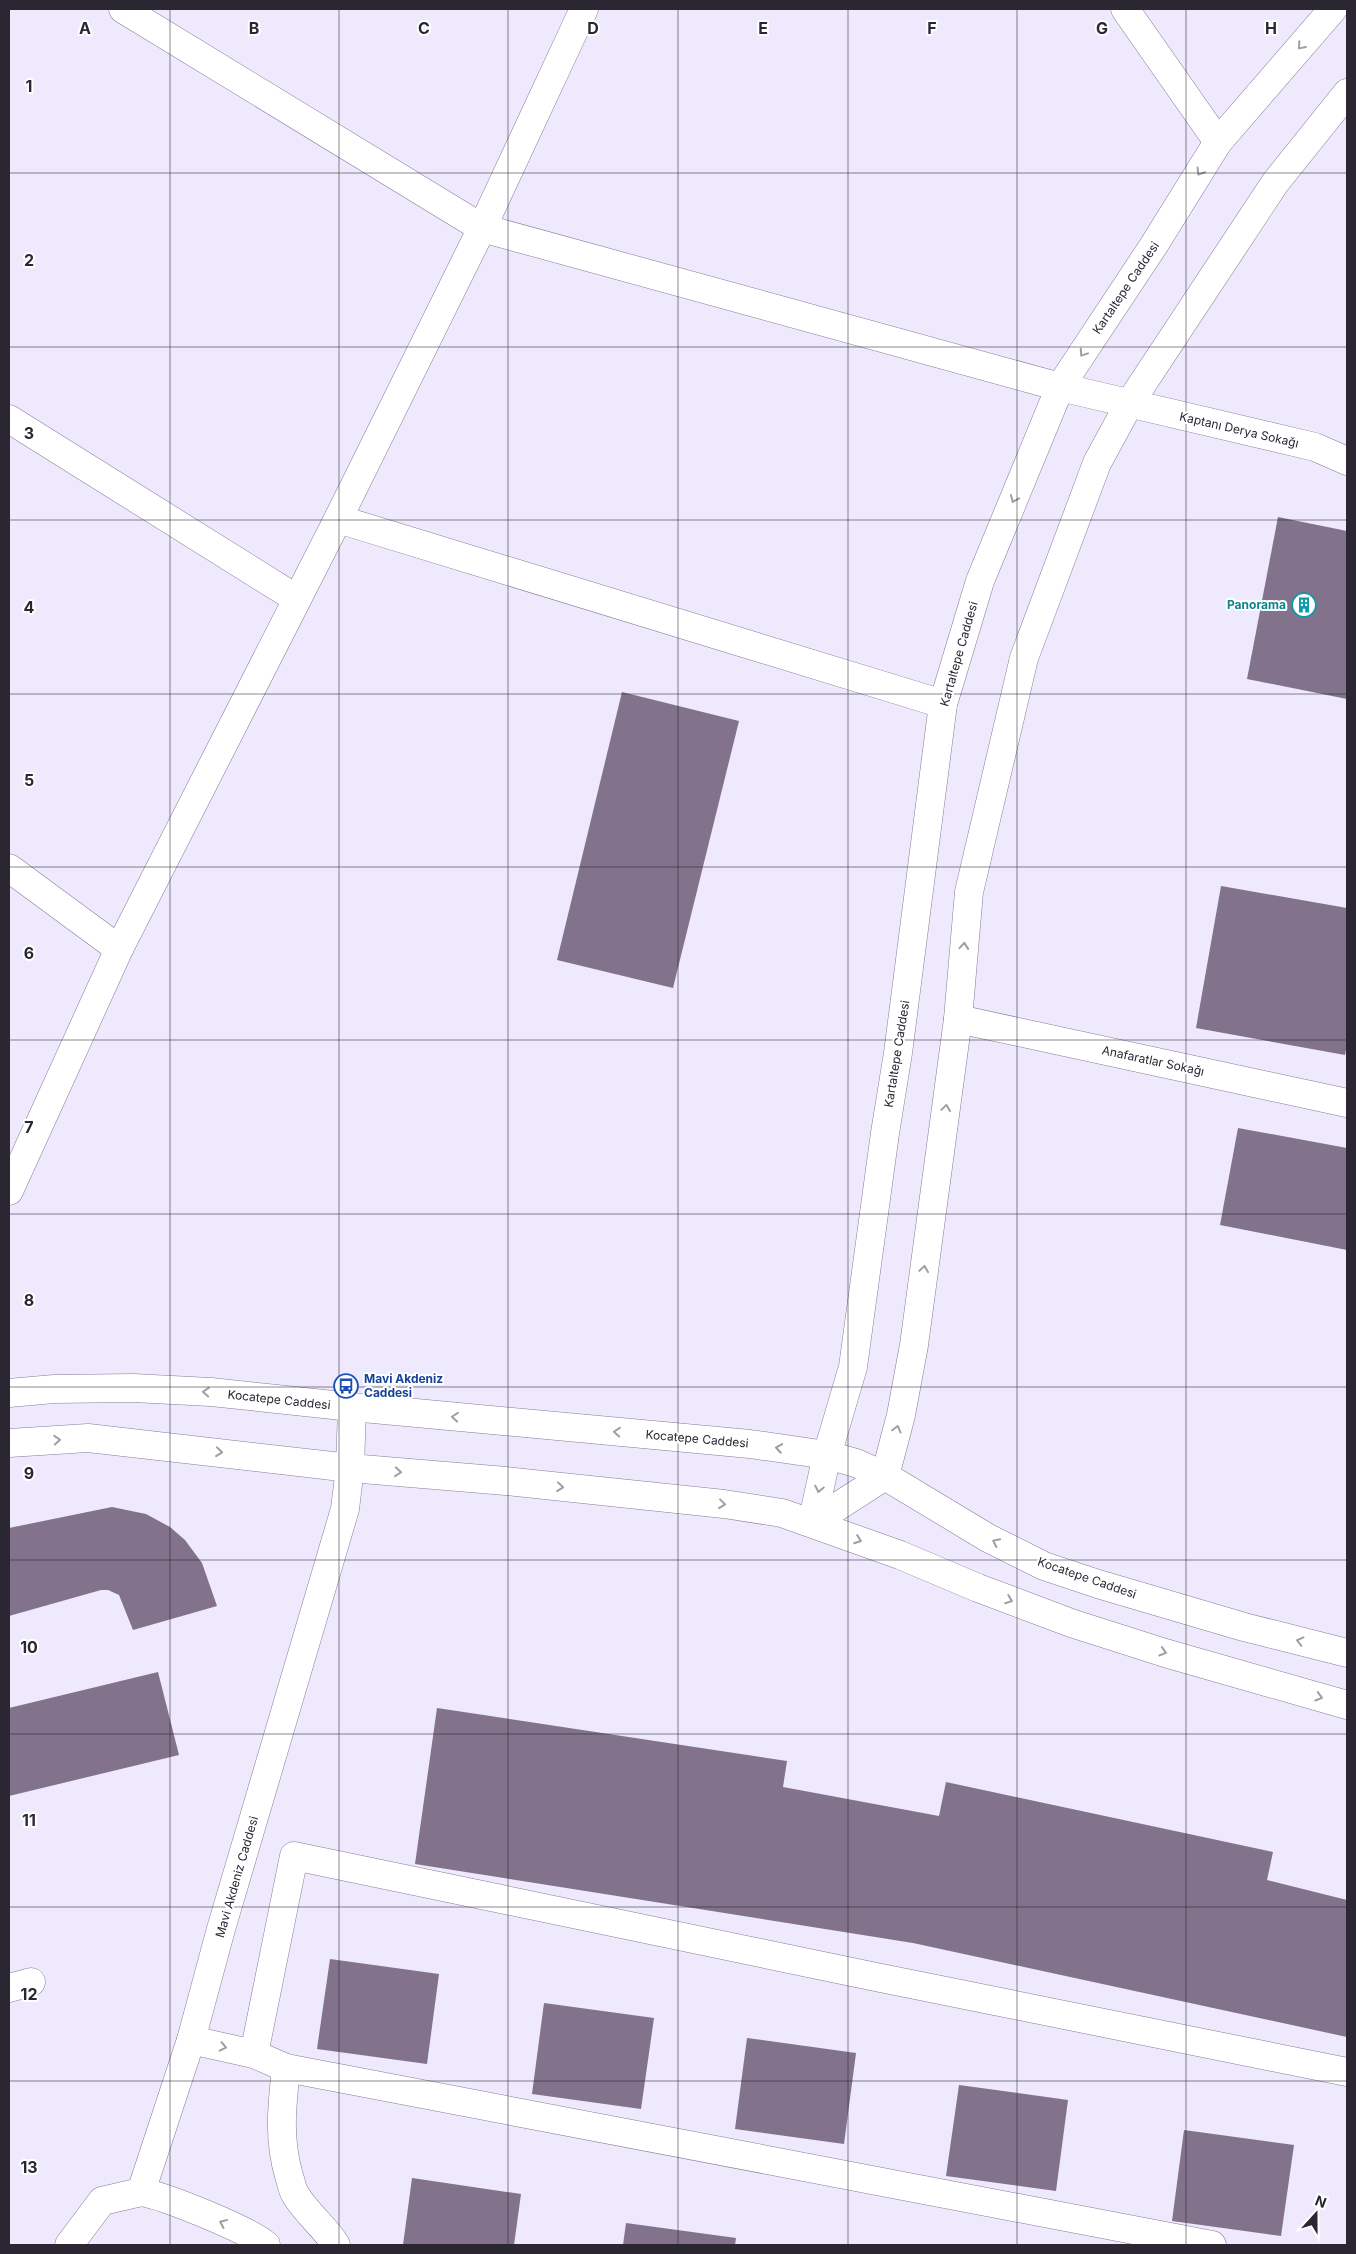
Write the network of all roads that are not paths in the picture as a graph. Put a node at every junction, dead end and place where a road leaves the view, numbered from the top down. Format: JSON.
{"nodes":[{"id":1,"x":123,"y":9,"type":"edge"},
{"id":2,"x":584,"y":9,"type":"edge"},
{"id":3,"x":1125,"y":9,"type":"edge"},
{"id":4,"x":1333,"y":9,"type":"edge"},
{"id":5,"x":1347,"y":93,"type":"edge"},
{"id":6,"x":1218,"y":142,"type":"junction"},
{"id":7,"x":482,"y":228,"type":"junction"},
{"id":8,"x":1060,"y":387,"type":"junction"},
{"id":9,"x":1129,"y":404,"type":"junction"},
{"id":10,"x":9,"y":418,"type":"edge"},
{"id":11,"x":1347,"y":460,"type":"edge"},
{"id":12,"x":338,"y":520,"type":"junction"},
{"id":13,"x":297,"y":599,"type":"junction"},
{"id":14,"x":943,"y":704,"type":"junction"},
{"id":15,"x":9,"y":868,"type":"edge"},
{"id":16,"x":118,"y":949,"type":"junction"},
{"id":17,"x":958,"y":1019,"type":"junction"},
{"id":18,"x":1347,"y":1103,"type":"edge"},
{"id":19,"x":9,"y":1191,"type":"edge"},
{"id":20,"x":9,"y":1393,"type":"edge"},
{"id":21,"x":352,"y":1408,"type":"junction"},
{"id":22,"x":9,"y":1443,"type":"edge"},
{"id":23,"x":827,"y":1455,"type":"junction"},
{"id":24,"x":350,"y":1468,"type":"junction"},
{"id":25,"x":885,"y":1476,"type":"junction"},
{"id":26,"x":812,"y":1523,"type":"junction"},
{"id":27,"x":1347,"y":1653,"type":"edge"},
{"id":28,"x":1347,"y":1705,"type":"edge"},
{"id":29,"x":191,"y":2040,"type":"junction"},
{"id":30,"x":254,"y":2054,"type":"junction"},
{"id":31,"x":286,"y":2068,"type":"junction"},
{"id":32,"x":1347,"y":2072,"type":"edge"},
{"id":33,"x":141,"y":2192,"type":"junction"},
{"id":34,"x":69,"y":2245,"type":"edge"},
{"id":35,"x":266,"y":2245,"type":"edge"},
{"id":36,"x":336,"y":2245,"type":"edge"},
{"id":37,"x":1212,"y":2245,"type":"edge"}],
"edges":[{"from":1,"to":7,"type":"street","name":"Kaptanı Derya Sokağı"},
{"from":2,"to":7,"type":"street"},
{"from":3,"to":6,"type":"street"},
{"from":4,"to":6,"type":"street","name":"Kartaltepe Caddesi","one_way":true},
{"from":5,"to":9,"type":"street"},
{"from":6,"to":8,"type":"street","name":"Kartaltepe Caddesi","one_way":true},
{"from":7,"to":8,"type":"street","name":"Kaptanı Derya Sokağı"},
{"from":7,"to":12,"type":"street"},
{"from":8,"to":9,"type":"street","name":"Kaptanı Derya Sokağı"},
{"from":8,"to":14,"type":"street","name":"Kartaltepe Caddesi","one_way":true},
{"from":9,"to":11,"type":"street","name":"Kaptanı Derya Sokağı"},
{"from":17,"to":9,"type":"street","one_way":true},
{"from":10,"to":13,"type":"street"},
{"from":12,"to":13,"type":"street"},
{"from":12,"to":14,"type":"street"},
{"from":13,"to":16,"type":"street"},
{"from":14,"to":23,"type":"street","name":"Kartaltepe Caddesi"},
{"from":15,"to":16,"type":"street"},
{"from":16,"to":19,"type":"street"},
{"from":17,"to":18,"type":"street","name":"Anafaratlar Sokağı"},
{"from":25,"to":17,"type":"street","one_way":true},
{"from":21,"to":20,"type":"street","name":"Kocatepe Caddesi","one_way":true},
{"from":23,"to":21,"type":"street","name":"Kocatepe Caddesi","one_way":true},
{"from":21,"to":24,"type":"street","name":"Mavi Akdeniz Caddesi"},
{"from":22,"to":24,"type":"street","one_way":true},
{"from":23,"to":25,"type":"street","name":"Kocatepe Caddesi"},
{"from":23,"to":26,"type":"street","name":"Kartaltepe Caddesi","one_way":true},
{"from":24,"to":26,"type":"street","one_way":true},
{"from":24,"to":29,"type":"street","name":"Mavi Akdeniz Caddesi"},
{"from":25,"to":26,"type":"street"},
{"from":27,"to":25,"type":"street","name":"Kocatepe Caddesi","one_way":true},
{"from":26,"to":28,"type":"street","one_way":true},
{"from":29,"to":30,"type":"street","one_way":true},
{"from":29,"to":33,"type":"street","name":"Mavi Akdeniz Caddesi"},
{"from":30,"to":31,"type":"street"},
{"from":30,"to":32,"type":"street"},
{"from":31,"to":36,"type":"street"},
{"from":31,"to":37,"type":"street"},
{"from":33,"to":34,"type":"street"},
{"from":35,"to":33,"type":"street","one_way":true}]}
